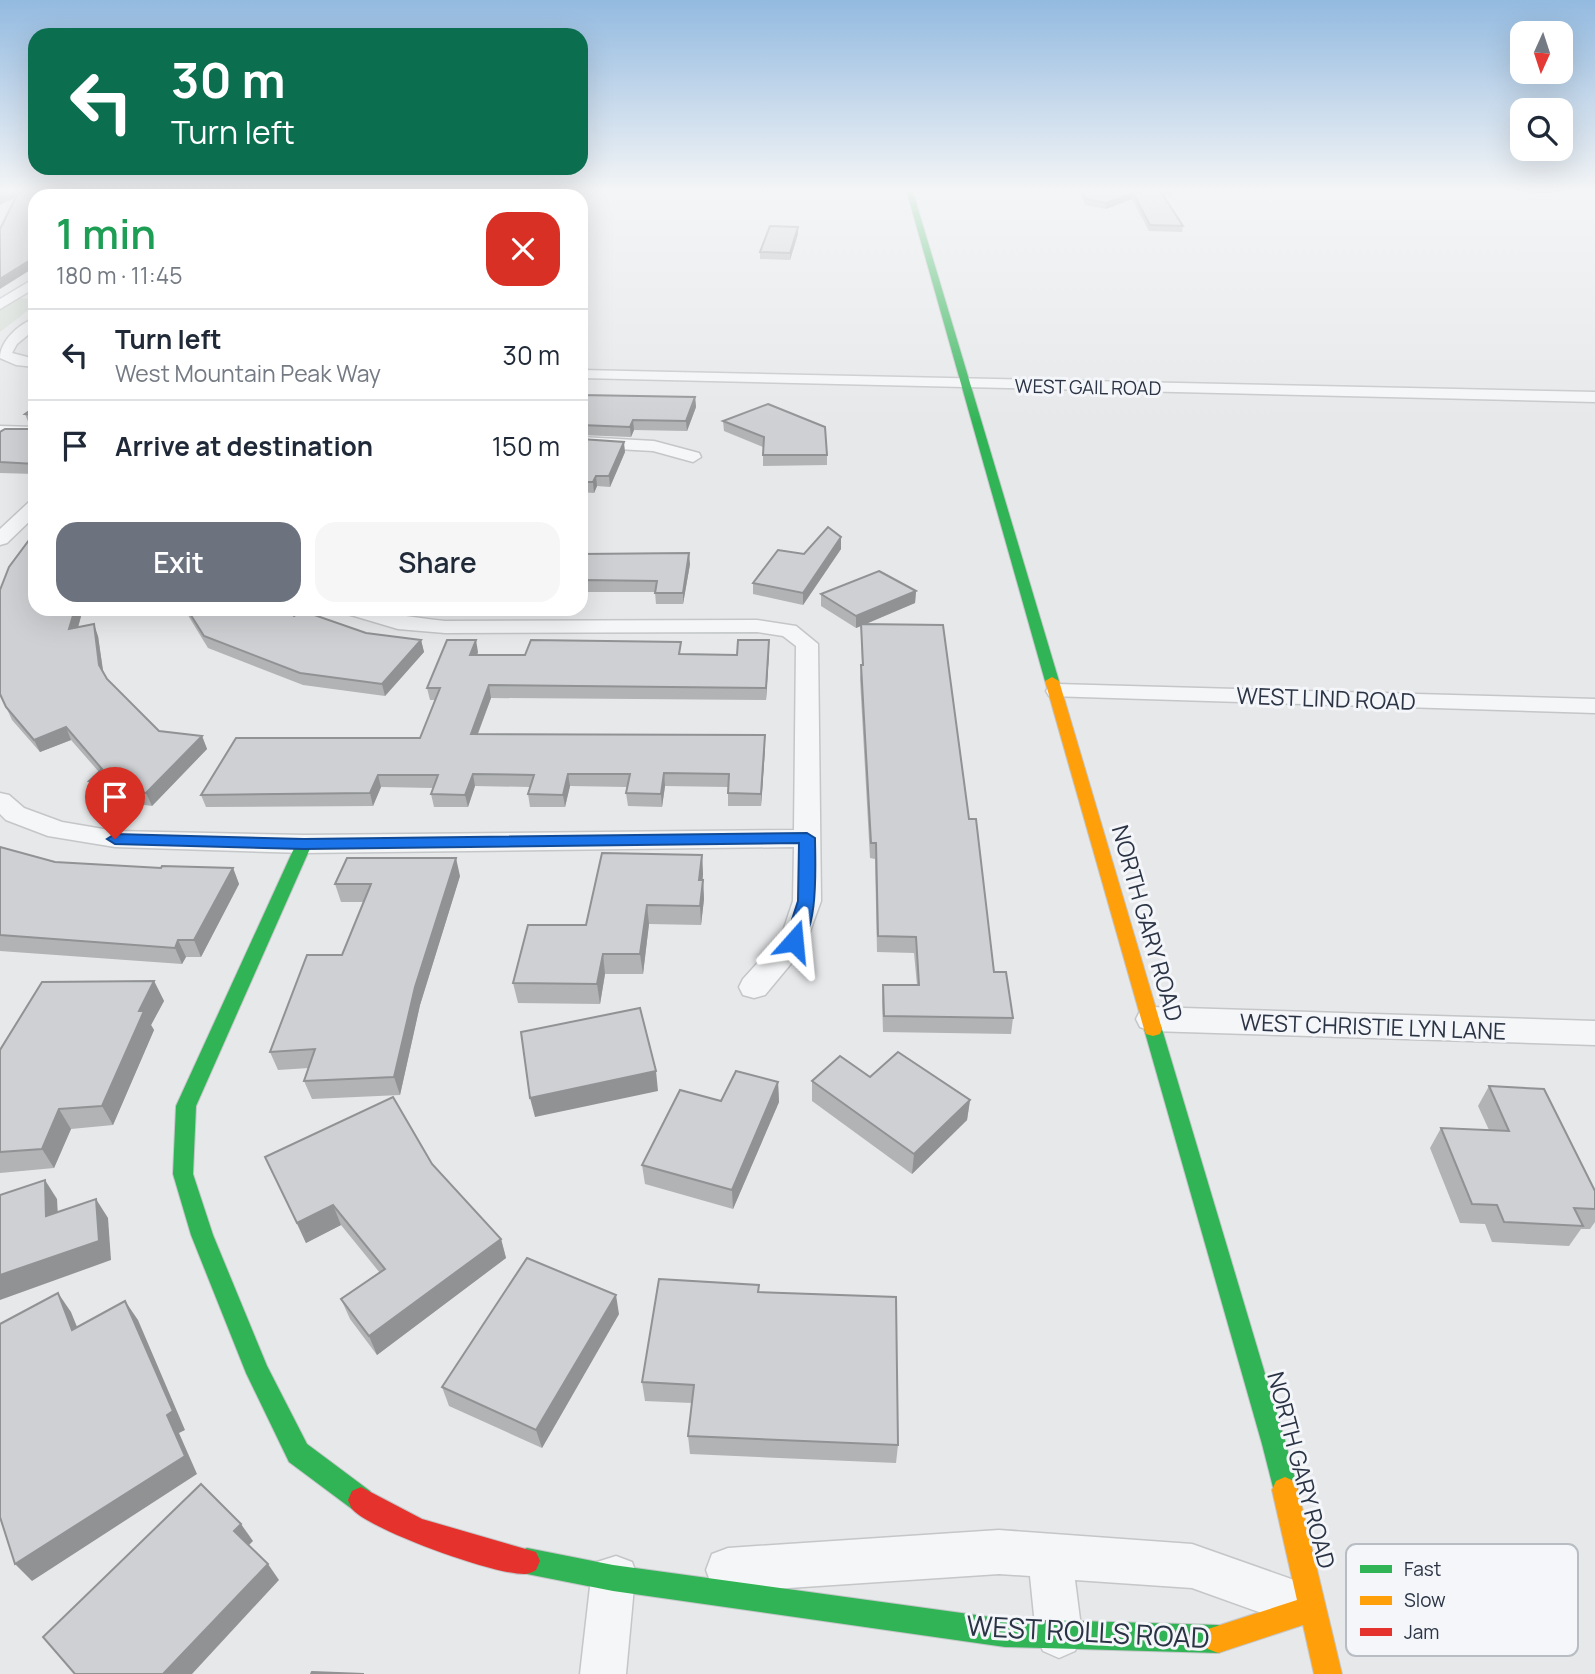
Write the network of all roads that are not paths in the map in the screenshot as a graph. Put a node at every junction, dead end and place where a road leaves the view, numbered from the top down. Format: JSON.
{"nodes":[{"id":1,"x":932,"y":267,"type":"edge"},
{"id":2,"x":28,"y":287,"type":"edge"},
{"id":3,"x":0,"y":305,"type":"edge"},
{"id":4,"x":28,"y":329,"type":"edge"},
{"id":5,"x":28,"y":362,"type":"edge"},
{"id":6,"x":588,"y":374,"type":"edge"},
{"id":7,"x":965,"y":383,"type":"junction"},
{"id":8,"x":1595,"y":397,"type":"edge"},
{"id":9,"x":0,"y":431,"type":"edge"},
{"id":10,"x":28,"y":432,"type":"edge"},
{"id":11,"x":588,"y":442,"type":"edge"},
{"id":12,"x":693,"y":457,"type":"dead end"},
{"id":13,"x":28,"y":513,"type":"edge"},
{"id":14,"x":0,"y":539,"type":"edge"},
{"id":15,"x":374,"y":616,"type":"edge"},
{"id":16,"x":1057,"y":691,"type":"junction"},
{"id":17,"x":1595,"y":706,"type":"edge"},
{"id":18,"x":0,"y":801,"type":"edge"},
{"id":19,"x":807,"y":838,"type":"junction"},
{"id":20,"x":304,"y":844,"type":"junction"},
{"id":21,"x":754,"y":987,"type":"dead end"},
{"id":22,"x":1151,"y":1019,"type":"junction"},
{"id":23,"x":1595,"y":1033,"type":"edge"},
{"id":24,"x":1050,"y":1556,"type":"junction"},
{"id":25,"x":613,"y":1578,"type":"junction"},
{"id":26,"x":1314,"y":1608,"type":"junction"},
{"id":27,"x":1059,"y":1635,"type":"junction"},
{"id":28,"x":603,"y":1674,"type":"edge"},
{"id":29,"x":1328,"y":1674,"type":"edge"}],
"edges":[{"from":1,"to":7,"type":"street","name":"NORTH GARY ROAD"},
{"from":2,"to":3,"type":"street"},
{"from":4,"to":5,"type":"street"},
{"from":6,"to":7,"type":"street","name":"WEST GAIL ROAD"},
{"from":7,"to":8,"type":"street","name":"WEST GAIL ROAD"},
{"from":7,"to":16,"type":"street","name":"NORTH GARY ROAD"},
{"from":9,"to":10,"type":"street"},
{"from":11,"to":12,"type":"street"},
{"from":13,"to":14,"type":"street"},
{"from":15,"to":19,"type":"street"},
{"from":16,"to":17,"type":"street","name":"WEST LIND ROAD"},
{"from":16,"to":22,"type":"street","name":"NORTH GARY ROAD"},
{"from":18,"to":20,"type":"street"},
{"from":19,"to":20,"type":"street"},
{"from":19,"to":21,"type":"street"},
{"from":20,"to":25,"type":"street","name":"WEST ROLLS ROAD"},
{"from":22,"to":23,"type":"street","name":"WEST CHRISTIE LYN LANE"},
{"from":22,"to":26,"type":"street","name":"NORTH GARY ROAD"},
{"from":24,"to":25,"type":"street"},
{"from":24,"to":26,"type":"street"},
{"from":24,"to":27,"type":"street"},
{"from":25,"to":27,"type":"street","name":"WEST ROLLS ROAD"},
{"from":25,"to":28,"type":"street"},
{"from":26,"to":27,"type":"street","name":"WEST ROLLS ROAD"},
{"from":26,"to":29,"type":"street","name":"NORTH GARY ROAD"}]}
